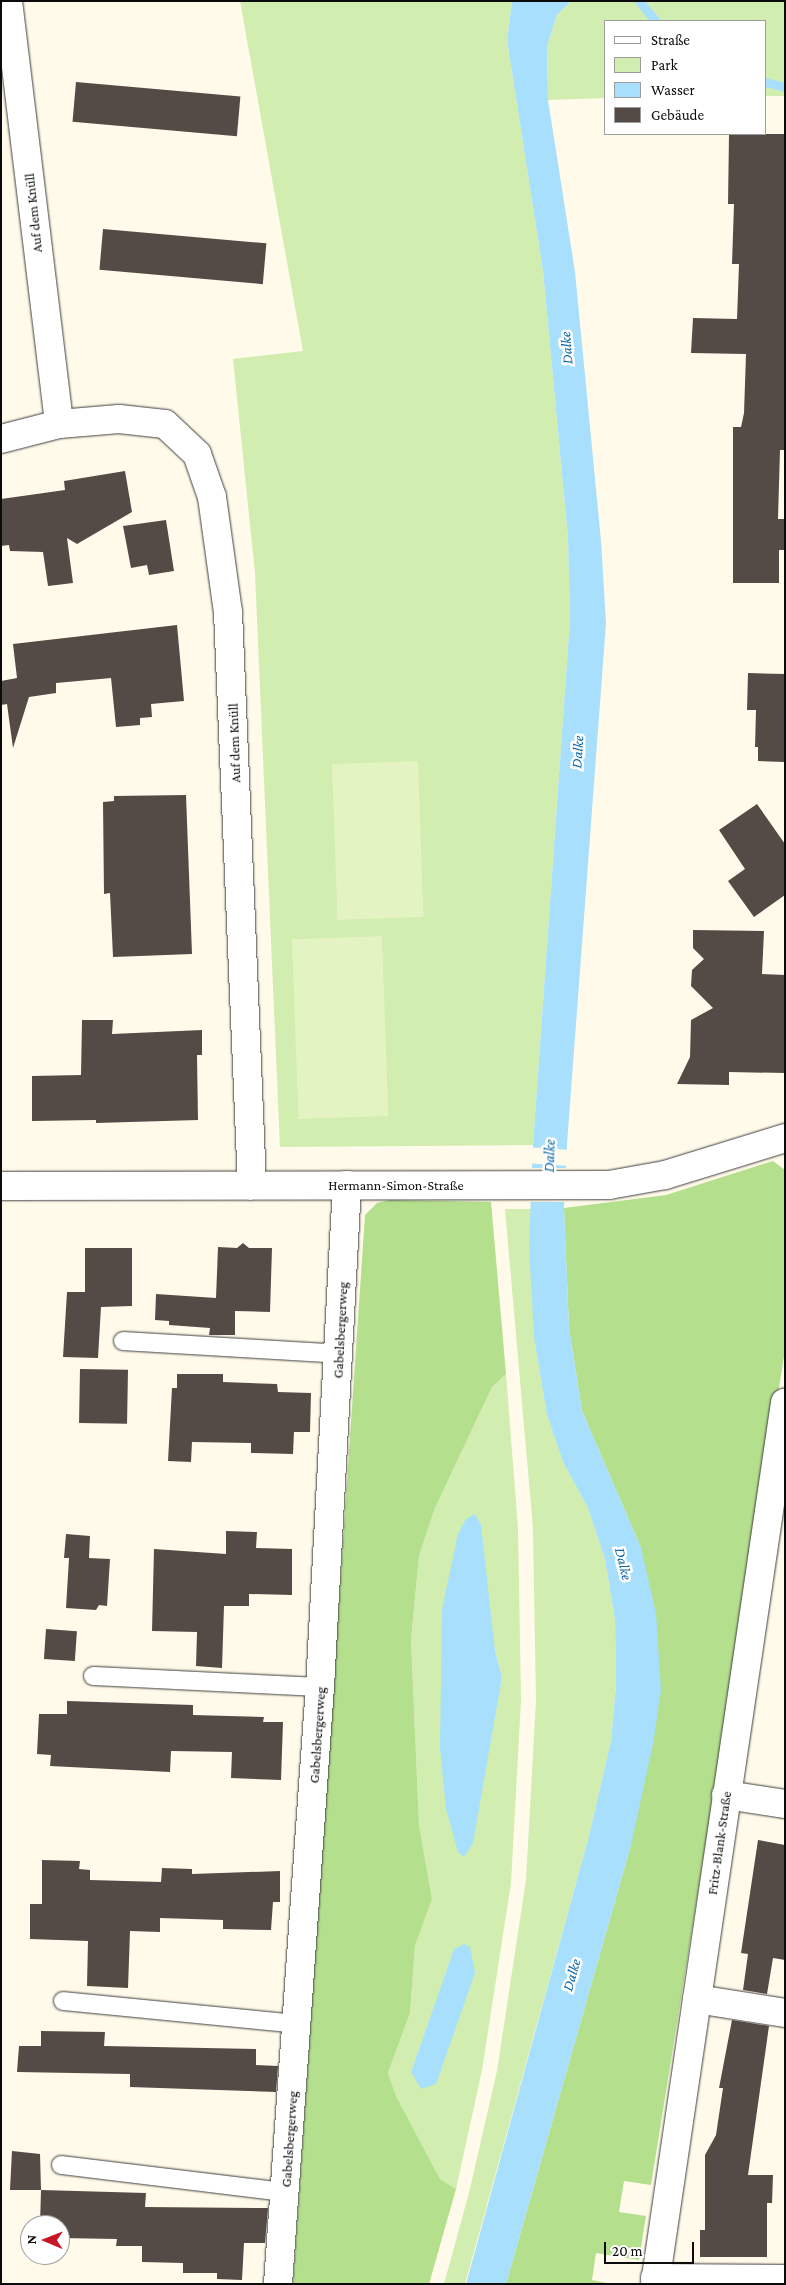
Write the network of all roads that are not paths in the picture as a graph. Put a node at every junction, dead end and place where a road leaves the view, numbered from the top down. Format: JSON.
{"nodes":[{"id":1,"x":8,"y":1,"type":"edge"},
{"id":2,"x":59,"y":424,"type":"junction"},
{"id":3,"x":1,"y":439,"type":"edge"},
{"id":4,"x":785,"y":1138,"type":"edge"},
{"id":5,"x":252,"y":1185,"type":"junction"},
{"id":6,"x":346,"y":1185,"type":"junction"},
{"id":7,"x":1,"y":1186,"type":"edge"},
{"id":8,"x":123,"y":1341,"type":"dead end"},
{"id":9,"x":338,"y":1354,"type":"junction"},
{"id":10,"x":785,"y":1403,"type":"edge"},
{"id":11,"x":777,"y":1505,"type":"edge"},
{"id":12,"x":93,"y":1676,"type":"dead end"},
{"id":13,"x":320,"y":1687,"type":"junction"},
{"id":14,"x":726,"y":1796,"type":"junction"},
{"id":15,"x":785,"y":1804,"type":"edge"},
{"id":16,"x":697,"y":1999,"type":"junction"},
{"id":17,"x":63,"y":2001,"type":"dead end"},
{"id":18,"x":785,"y":2013,"type":"edge"},
{"id":19,"x":298,"y":2024,"type":"junction"},
{"id":20,"x":61,"y":2165,"type":"dead end"},
{"id":21,"x":285,"y":2192,"type":"junction"},
{"id":22,"x":785,"y":2279,"type":"edge"},
{"id":23,"x":655,"y":2281,"type":"edge"},
{"id":24,"x":278,"y":2284,"type":"edge"}],
"edges":[{"from":1,"to":2,"type":"street","name":"Auf dem Knüll"},
{"from":2,"to":3,"type":"street","name":"Auf dem Knüll"},
{"from":2,"to":5,"type":"street","name":"Auf dem Knüll"},
{"from":4,"to":6,"type":"street","name":"Hermann-Simon-Straße"},
{"from":5,"to":6,"type":"street","name":"Hermann-Simon-Straße"},
{"from":5,"to":7,"type":"street","name":"Hermann-Simon-Straße"},
{"from":6,"to":9,"type":"street","name":"Gabelsbergerweg"},
{"from":8,"to":9,"type":"lane"},
{"from":9,"to":13,"type":"street","name":"Gabelsbergerweg"},
{"from":10,"to":11,"type":"street","name":"Fritz-Blank-Straße"},
{"from":11,"to":14,"type":"street","name":"Fritz-Blank-Straße"},
{"from":12,"to":13,"type":"lane"},
{"from":13,"to":19,"type":"street","name":"Gabelsbergerweg"},
{"from":14,"to":15,"type":"street"},
{"from":14,"to":16,"type":"street","name":"Fritz-Blank-Straße"},
{"from":16,"to":18,"type":"street"},
{"from":16,"to":23,"type":"street","name":"Fritz-Blank-Straße"},
{"from":17,"to":19,"type":"lane"},
{"from":19,"to":21,"type":"street","name":"Gabelsbergerweg"},
{"from":20,"to":21,"type":"lane"},
{"from":21,"to":24,"type":"street","name":"Gabelsbergerweg"},
{"from":22,"to":23,"type":"street"}]}
